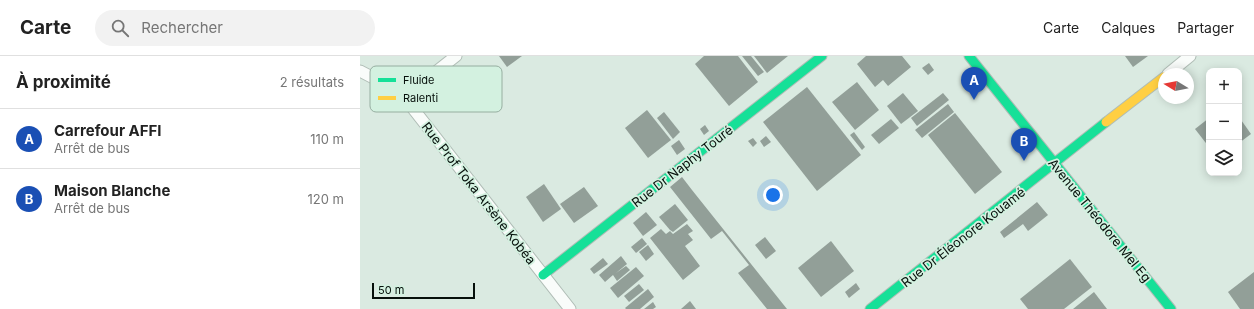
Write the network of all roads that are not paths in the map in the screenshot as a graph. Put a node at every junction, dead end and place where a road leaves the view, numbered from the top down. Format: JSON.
{"nodes":[{"id":1,"x":456,"y":56,"type":"edge"},
{"id":2,"x":822,"y":56,"type":"edge"},
{"id":3,"x":969,"y":56,"type":"edge"},
{"id":4,"x":1190,"y":56,"type":"edge"},
{"id":5,"x":443,"y":66,"type":"edge"},
{"id":6,"x":1175,"y":68,"type":"edge"},
{"id":7,"x":360,"y":71,"type":"edge"},
{"id":8,"x":370,"y":76,"type":"edge"},
{"id":9,"x":1158,"y":82,"type":"edge"},
{"id":10,"x":416,"y":112,"type":"edge"},
{"id":11,"x":1055,"y":164,"type":"junction"},
{"id":12,"x":543,"y":275,"type":"junction"},
{"id":13,"x":570,"y":309,"type":"edge"},
{"id":14,"x":870,"y":309,"type":"edge"},
{"id":15,"x":1171,"y":309,"type":"edge"}],
"edges":[{"from":1,"to":5,"type":"street"},
{"from":2,"to":12,"type":"street","name":"Rue Dr Naphy Touré"},
{"from":3,"to":11,"type":"street","name":"Avenue Théodore Mel Eg"},
{"from":4,"to":6,"type":"street"},
{"from":7,"to":8,"type":"street","name":"Rue Prof Toka Arsène Kobéa"},
{"from":9,"to":11,"type":"street","name":"Rue Dr Éléonore Kouamé"},
{"from":10,"to":12,"type":"street","name":"Rue Prof Toka Arsène Kobéa"},
{"from":11,"to":14,"type":"street","name":"Rue Dr Éléonore Kouamé"},
{"from":11,"to":15,"type":"street","name":"Avenue Théodore Mel Eg"},
{"from":12,"to":13,"type":"street","name":"Rue Prof Toka Arsène Kobéa"}]}
